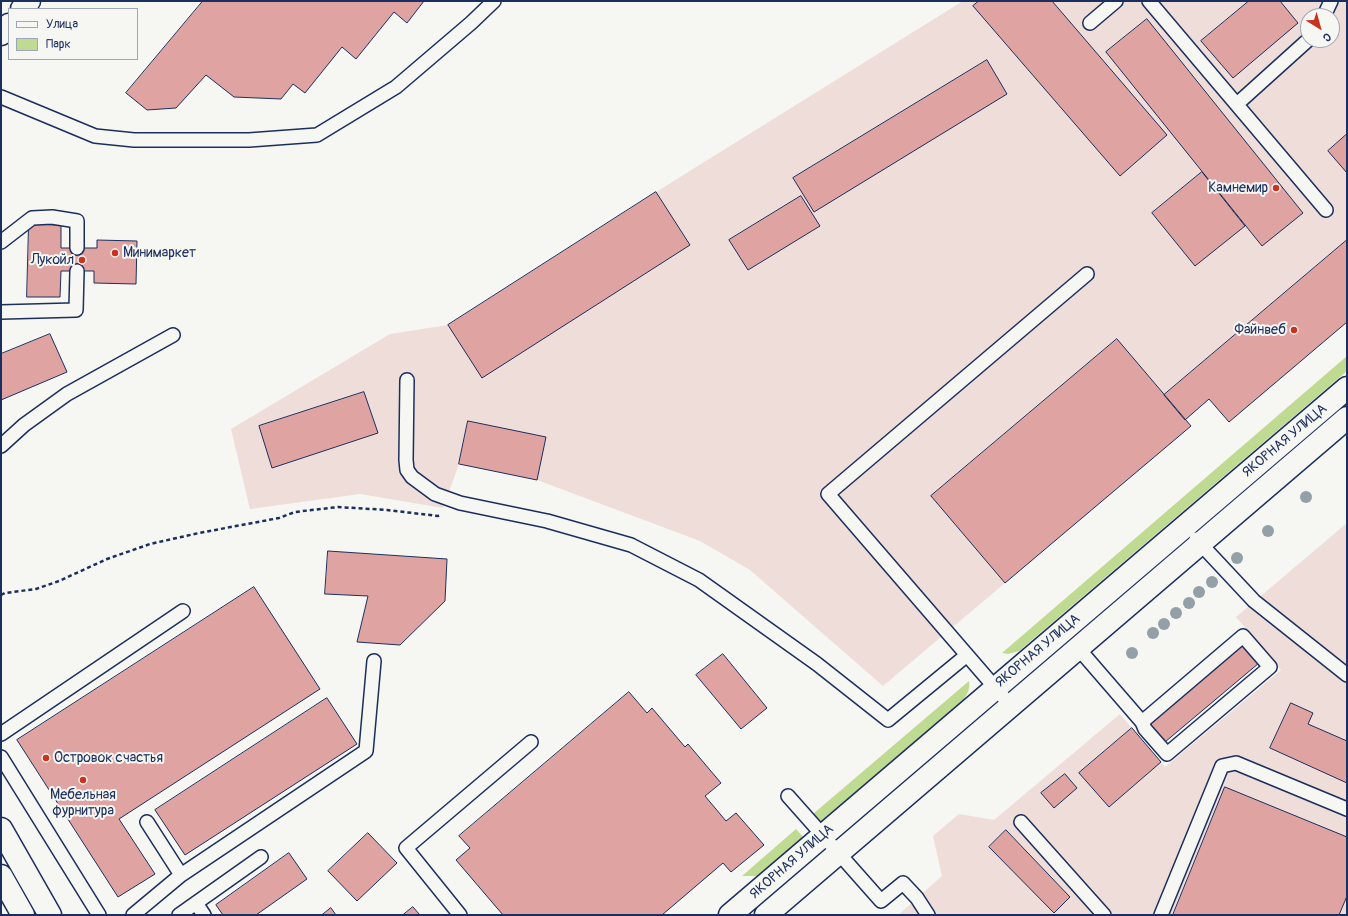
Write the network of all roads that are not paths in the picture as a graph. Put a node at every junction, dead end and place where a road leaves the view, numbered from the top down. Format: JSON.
{"nodes":[{"id":1,"x":494,"y":1,"type":"edge"},
{"id":2,"x":1116,"y":1,"type":"edge"},
{"id":3,"x":1155,"y":3,"type":"edge"},
{"id":4,"x":1090,"y":23,"type":"dead end"},
{"id":5,"x":8,"y":26,"type":"edge"},
{"id":6,"x":1,"y":34,"type":"edge"},
{"id":7,"x":1300,"y":47,"type":"edge"},
{"id":8,"x":1,"y":96,"type":"edge"},
{"id":9,"x":1237,"y":104,"type":"junction"},
{"id":10,"x":1326,"y":210,"type":"dead end"},
{"id":11,"x":1,"y":242,"type":"edge"},
{"id":12,"x":77,"y":248,"type":"dead end"},
{"id":13,"x":77,"y":271,"type":"dead end"},
{"id":14,"x":1087,"y":274,"type":"dead end"},
{"id":15,"x":1,"y":312,"type":"edge"},
{"id":16,"x":173,"y":335,"type":"dead end"},
{"id":17,"x":407,"y":380,"type":"dead end"},
{"id":18,"x":1339,"y":395,"type":"edge"},
{"id":19,"x":1347,"y":419,"type":"edge"},
{"id":20,"x":1,"y":446,"type":"edge"},
{"id":21,"x":1185,"y":526,"type":"junction"},
{"id":22,"x":1200,"y":544,"type":"junction"},
{"id":23,"x":183,"y":611,"type":"dead end"},
{"id":24,"x":1078,"y":648,"type":"junction"},
{"id":25,"x":967,"y":655,"type":"junction"},
{"id":26,"x":374,"y":661,"type":"dead end"},
{"id":27,"x":1347,"y":675,"type":"edge"},
{"id":28,"x":995,"y":688,"type":"junction"},
{"id":29,"x":1011,"y":706,"type":"junction"},
{"id":30,"x":1142,"y":722,"type":"junction"},
{"id":31,"x":1,"y":734,"type":"edge"},
{"id":32,"x":531,"y":742,"type":"dead end"},
{"id":33,"x":1,"y":757,"type":"edge"},
{"id":34,"x":788,"y":796,"type":"dead end"},
{"id":35,"x":1347,"y":809,"type":"edge"},
{"id":36,"x":147,"y":822,"type":"dead end"},
{"id":37,"x":1021,"y":822,"type":"dead end"},
{"id":38,"x":1,"y":829,"type":"edge"},
{"id":39,"x":823,"y":836,"type":"junction"},
{"id":40,"x":838,"y":853,"type":"junction"},
{"id":41,"x":261,"y":857,"type":"dead end"},
{"id":42,"x":181,"y":875,"type":"junction"},
{"id":43,"x":1,"y":876,"type":"edge"},
{"id":44,"x":196,"y":903,"type":"junction"},
{"id":45,"x":23,"y":915,"type":"edge"},
{"id":46,"x":50,"y":915,"type":"edge"},
{"id":47,"x":99,"y":915,"type":"edge"},
{"id":48,"x":133,"y":915,"type":"edge"},
{"id":49,"x":179,"y":915,"type":"edge"},
{"id":50,"x":204,"y":915,"type":"edge"},
{"id":51,"x":460,"y":915,"type":"edge"},
{"id":52,"x":730,"y":915,"type":"edge"},
{"id":53,"x":766,"y":915,"type":"edge"},
{"id":54,"x":928,"y":915,"type":"edge"},
{"id":55,"x":1104,"y":915,"type":"edge"},
{"id":56,"x":1161,"y":915,"type":"edge"}],
"edges":[{"from":1,"to":8,"type":"lane"},
{"from":2,"to":4,"type":"lane"},
{"from":3,"to":9,"type":"lane"},
{"from":5,"to":6,"type":"street"},
{"from":7,"to":9,"type":"lane"},
{"from":9,"to":10,"type":"lane"},
{"from":11,"to":12,"type":"lane"},
{"from":13,"to":15,"type":"lane"},
{"from":14,"to":25,"type":"lane"},
{"from":16,"to":20,"type":"lane"},
{"from":17,"to":25,"type":"lane"},
{"from":18,"to":19,"type":"lane"},
{"from":18,"to":21,"type":"street","name":"ЯКОРНАЯ УЛИЦА"},
{"from":19,"to":22,"type":"street","name":"ЯКОРНАЯ УЛИЦА"},
{"from":21,"to":22,"type":"lane"},
{"from":21,"to":28,"type":"street","name":"ЯКОРНАЯ УЛИЦА"},
{"from":22,"to":24,"type":"street","name":"ЯКОРНАЯ УЛИЦА"},
{"from":22,"to":27,"type":"lane"},
{"from":23,"to":31,"type":"lane"},
{"from":24,"to":29,"type":"street","name":"ЯКОРНАЯ УЛИЦА"},
{"from":24,"to":30,"type":"lane"},
{"from":25,"to":28,"type":"lane"},
{"from":26,"to":42,"type":"lane"},
{"from":28,"to":29,"type":"lane"},
{"from":28,"to":39,"type":"street","name":"ЯКОРНАЯ УЛИЦА"},
{"from":29,"to":40,"type":"street","name":"ЯКОРНАЯ УЛИЦА"},
{"from":30,"to":30,"type":"lane"},
{"from":32,"to":51,"type":"lane"},
{"from":33,"to":47,"type":"lane"},
{"from":34,"to":39,"type":"lane"},
{"from":35,"to":56,"type":"lane"},
{"from":36,"to":42,"type":"lane"},
{"from":37,"to":55,"type":"lane"},
{"from":38,"to":46,"type":"street"},
{"from":39,"to":40,"type":"lane"},
{"from":39,"to":52,"type":"street","name":"ЯКОРНАЯ УЛИЦА"},
{"from":40,"to":53,"type":"street","name":"ЯКОРНАЯ УЛИЦА"},
{"from":40,"to":54,"type":"lane"},
{"from":41,"to":44,"type":"lane"},
{"from":42,"to":48,"type":"lane"},
{"from":43,"to":45,"type":"street"},
{"from":44,"to":49,"type":"lane"},
{"from":44,"to":50,"type":"lane"}]}
